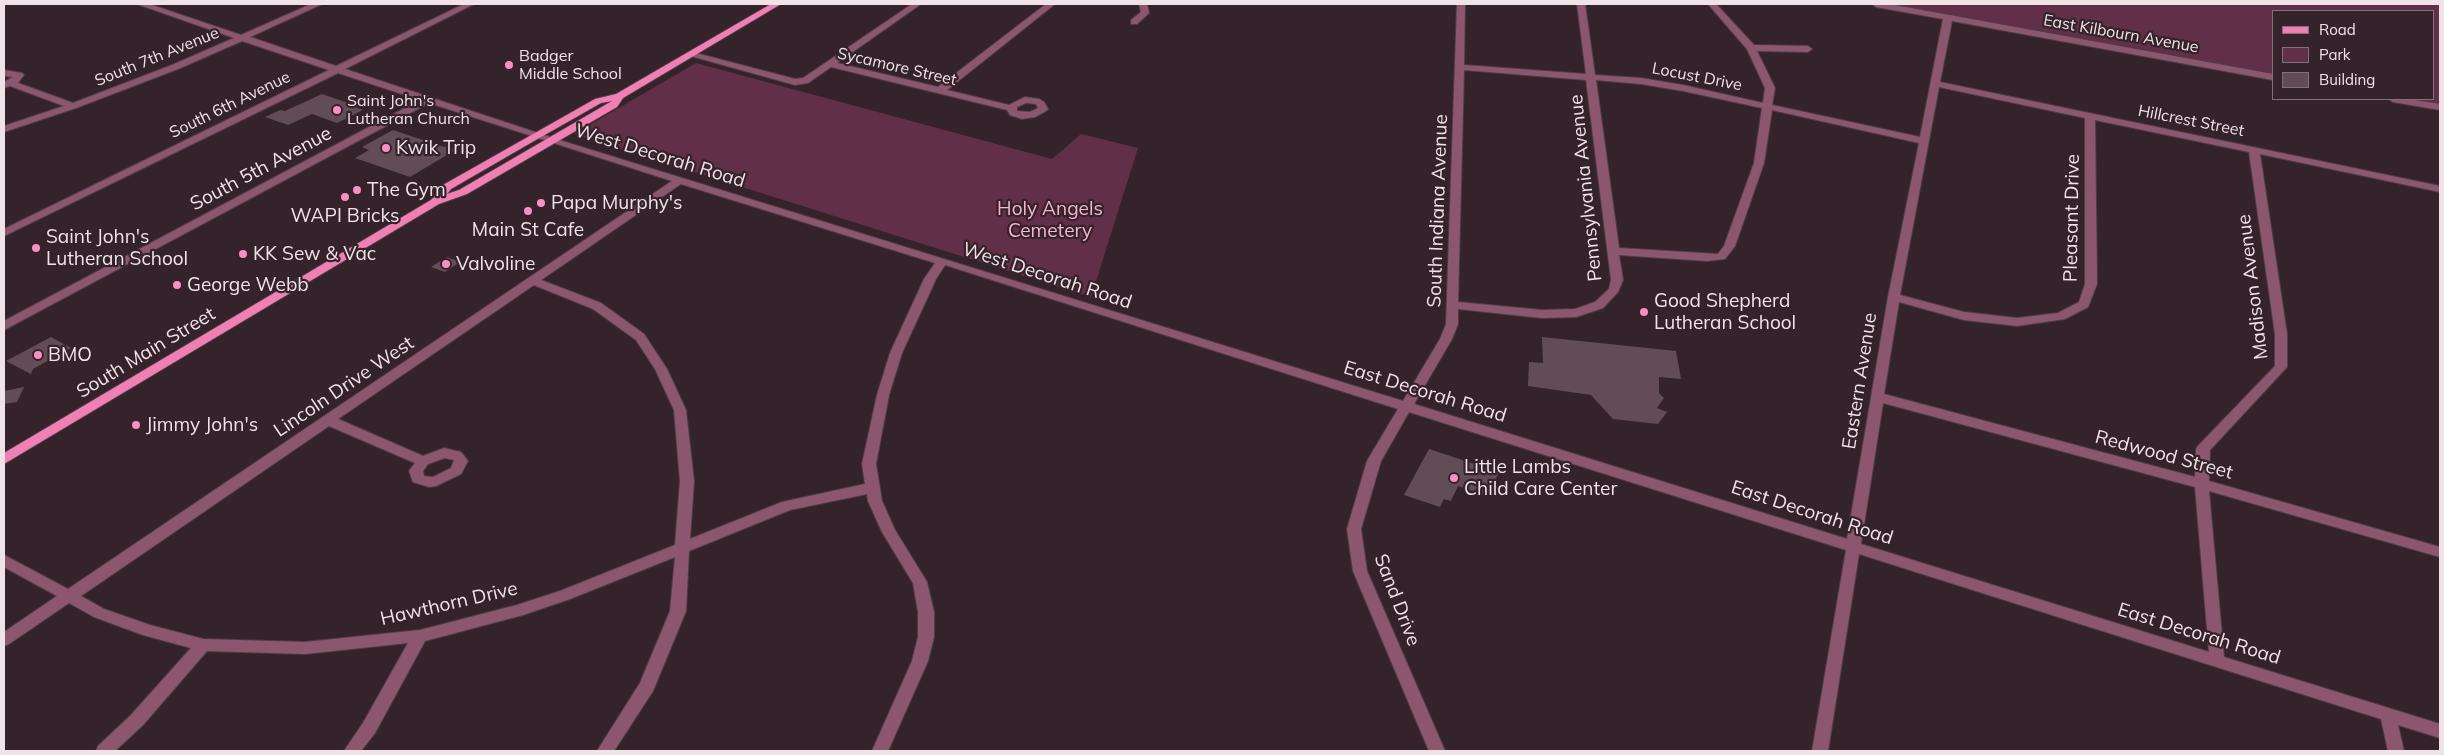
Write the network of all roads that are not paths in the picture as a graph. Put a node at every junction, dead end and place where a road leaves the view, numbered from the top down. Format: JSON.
{"nodes":[{"id":1,"x":141,"y":4,"type":"edge"},
{"id":2,"x":318,"y":4,"type":"edge"},
{"id":3,"x":470,"y":4,"type":"edge"},
{"id":4,"x":777,"y":4,"type":"edge"},
{"id":5,"x":917,"y":4,"type":"edge"},
{"id":6,"x":1051,"y":4,"type":"edge"},
{"id":7,"x":1143,"y":4,"type":"edge"},
{"id":8,"x":1461,"y":4,"type":"edge"},
{"id":9,"x":1581,"y":4,"type":"edge"},
{"id":10,"x":1712,"y":4,"type":"edge"},
{"id":11,"x":1876,"y":4,"type":"edge"},
{"id":12,"x":1948,"y":18,"type":"junction"},
{"id":13,"x":1134,"y":22,"type":"dead end"},
{"id":14,"x":244,"y":37,"type":"junction"},
{"id":15,"x":1751,"y":48,"type":"junction"},
{"id":16,"x":1808,"y":49,"type":"dead end"},
{"id":17,"x":692,"y":55,"type":"junction"},
{"id":18,"x":830,"y":64,"type":"junction"},
{"id":19,"x":1460,"y":68,"type":"junction"},
{"id":20,"x":339,"y":69,"type":"junction"},
{"id":21,"x":4,"y":74,"type":"edge"},
{"id":22,"x":1592,"y":76,"type":"junction"},
{"id":23,"x":2272,"y":77,"type":"edge"},
{"id":24,"x":7,"y":84,"type":"edge"},
{"id":25,"x":1936,"y":84,"type":"junction"},
{"id":26,"x":939,"y":91,"type":"junction"},
{"id":27,"x":619,"y":96,"type":"junction"},
{"id":28,"x":429,"y":99,"type":"junction"},
{"id":29,"x":2399,"y":100,"type":"edge"},
{"id":30,"x":73,"y":106,"type":"junction"},
{"id":31,"x":1765,"y":106,"type":"junction"},
{"id":32,"x":2440,"y":107,"type":"edge"},
{"id":33,"x":1011,"y":108,"type":"dead end"},
{"id":34,"x":2090,"y":116,"type":"junction"},
{"id":35,"x":4,"y":129,"type":"edge"},
{"id":36,"x":535,"y":136,"type":"junction"},
{"id":37,"x":552,"y":141,"type":"junction"},
{"id":38,"x":1924,"y":141,"type":"junction"},
{"id":39,"x":2254,"y":149,"type":"junction"},
{"id":40,"x":679,"y":181,"type":"junction"},
{"id":41,"x":2440,"y":189,"type":"edge"},
{"id":42,"x":435,"y":202,"type":"junction"},
{"id":43,"x":5,"y":232,"type":"edge"},
{"id":44,"x":1613,"y":251,"type":"junction"},
{"id":45,"x":942,"y":261,"type":"junction"},
{"id":46,"x":534,"y":281,"type":"junction"},
{"id":47,"x":1894,"y":297,"type":"junction"},
{"id":48,"x":1453,"y":305,"type":"junction"},
{"id":49,"x":4,"y":326,"type":"edge"},
{"id":50,"x":1171,"y":334,"type":"joint"},
{"id":51,"x":1878,"y":397,"type":"junction"},
{"id":52,"x":1406,"y":407,"type":"junction"},
{"id":53,"x":328,"y":420,"type":"junction"},
{"id":54,"x":4,"y":459,"type":"edge"},
{"id":55,"x":423,"y":461,"type":"dead end"},
{"id":56,"x":2202,"y":484,"type":"junction"},
{"id":57,"x":871,"y":488,"type":"junction"},
{"id":58,"x":682,"y":548,"type":"junction"},
{"id":59,"x":1854,"y":548,"type":"junction"},
{"id":60,"x":2440,"y":552,"type":"edge"},
{"id":61,"x":4,"y":560,"type":"edge"},
{"id":62,"x":68,"y":596,"type":"junction"},
{"id":63,"x":420,"y":636,"type":"junction"},
{"id":64,"x":4,"y":640,"type":"edge"},
{"id":65,"x":202,"y":645,"type":"junction"},
{"id":66,"x":2217,"y":660,"type":"junction"},
{"id":67,"x":2388,"y":715,"type":"junction"},
{"id":68,"x":2440,"y":731,"type":"edge"},
{"id":69,"x":104,"y":751,"type":"edge"},
{"id":70,"x":352,"y":751,"type":"edge"},
{"id":71,"x":605,"y":751,"type":"edge"},
{"id":72,"x":880,"y":751,"type":"edge"},
{"id":73,"x":1438,"y":751,"type":"edge"},
{"id":74,"x":1820,"y":751,"type":"edge"},
{"id":75,"x":2396,"y":751,"type":"edge"}],
"edges":[{"from":1,"to":14,"type":"street","name":"West Decorah Road"},
{"from":2,"to":14,"type":"street","name":"South 7th Avenue"},
{"from":3,"to":20,"type":"street","name":"South 6th Avenue"},
{"from":4,"to":17,"type":"main road","name":"South Main Street"},
{"from":5,"to":18,"type":"street"},
{"from":6,"to":26,"type":"street"},
{"from":7,"to":13,"type":"street"},
{"from":8,"to":19,"type":"street","name":"South Indiana Avenue"},
{"from":9,"to":22,"type":"street","name":"Pennsylvania Avenue"},
{"from":10,"to":15,"type":"street"},
{"from":11,"to":12,"type":"street","name":"East Kilbourn Avenue"},
{"from":12,"to":23,"type":"street","name":"East Kilbourn Avenue"},
{"from":12,"to":25,"type":"street","name":"Eastern Avenue"},
{"from":14,"to":20,"type":"street","name":"West Decorah Road"},
{"from":14,"to":30,"type":"street","name":"South 7th Avenue"},
{"from":15,"to":16,"type":"street"},
{"from":15,"to":31,"type":"street"},
{"from":17,"to":18,"type":"street","name":"Sycamore Street"},
{"from":17,"to":27,"type":"main road","name":"South Main Street"},
{"from":18,"to":26,"type":"street","name":"Sycamore Street"},
{"from":19,"to":22,"type":"street","name":"Locust Drive"},
{"from":19,"to":48,"type":"street","name":"South Indiana Avenue"},
{"from":20,"to":28,"type":"street","name":"West Decorah Road"},
{"from":20,"to":43,"type":"street","name":"South 6th Avenue"},
{"from":21,"to":24,"type":"street"},
{"from":22,"to":31,"type":"street","name":"Locust Drive"},
{"from":22,"to":44,"type":"street","name":"Pennsylvania Avenue"},
{"from":24,"to":30,"type":"street"},
{"from":25,"to":34,"type":"street","name":"Hillcrest Street"},
{"from":25,"to":38,"type":"street","name":"Eastern Avenue"},
{"from":26,"to":33,"type":"street","name":"Sycamore Street"},
{"from":27,"to":36,"type":"main road","name":"South Main Street"},
{"from":27,"to":37,"type":"main road","name":"South Main Street"},
{"from":28,"to":36,"type":"street","name":"West Decorah Road"},
{"from":28,"to":49,"type":"street","name":"South 5th Avenue"},
{"from":29,"to":32,"type":"street"},
{"from":30,"to":35,"type":"street","name":"South 7th Avenue"},
{"from":31,"to":38,"type":"street","name":"Locust Drive"},
{"from":31,"to":44,"type":"street"},
{"from":34,"to":39,"type":"street","name":"Hillcrest Street"},
{"from":34,"to":47,"type":"street","name":"Pleasant Drive"},
{"from":36,"to":37,"type":"street","name":"West Decorah Road"},
{"from":36,"to":42,"type":"main road","name":"South Main Street"},
{"from":37,"to":40,"type":"street","name":"West Decorah Road"},
{"from":37,"to":42,"type":"main road","name":"South Main Street"},
{"from":38,"to":47,"type":"street","name":"Eastern Avenue"},
{"from":39,"to":41,"type":"street","name":"Hillcrest Street"},
{"from":39,"to":56,"type":"street","name":"Madison Avenue"},
{"from":40,"to":45,"type":"street","name":"West Decorah Road"},
{"from":40,"to":46,"type":"street","name":"Lincoln Drive West"},
{"from":42,"to":54,"type":"main road","name":"South Main Street"},
{"from":44,"to":48,"type":"street","name":"Pennsylvania Avenue"},
{"from":45,"to":50,"type":"street","name":"West Decorah Road"},
{"from":45,"to":57,"type":"street"},
{"from":46,"to":53,"type":"street","name":"Lincoln Drive West"},
{"from":46,"to":58,"type":"street"},
{"from":47,"to":51,"type":"street","name":"Eastern Avenue"},
{"from":48,"to":52,"type":"street","name":"South Indiana Avenue"},
{"from":50,"to":52,"type":"street","name":"East Decorah Road"},
{"from":51,"to":56,"type":"street","name":"Redwood Street"},
{"from":51,"to":59,"type":"street","name":"Eastern Avenue"},
{"from":52,"to":59,"type":"street","name":"East Decorah Road"},
{"from":52,"to":73,"type":"street","name":"Sand Drive"},
{"from":53,"to":55,"type":"street"},
{"from":53,"to":62,"type":"street","name":"Lincoln Drive West"},
{"from":56,"to":60,"type":"street","name":"Redwood Street"},
{"from":56,"to":66,"type":"street","name":"Madison Avenue"},
{"from":57,"to":58,"type":"street","name":"Hawthorn Drive"},
{"from":57,"to":72,"type":"street"},
{"from":58,"to":63,"type":"street","name":"Hawthorn Drive"},
{"from":58,"to":71,"type":"street"},
{"from":59,"to":66,"type":"street","name":"East Decorah Road"},
{"from":59,"to":74,"type":"street","name":"Eastern Avenue"},
{"from":61,"to":62,"type":"street","name":"Hawthorn Drive"},
{"from":62,"to":64,"type":"street","name":"Lincoln Drive West"},
{"from":62,"to":65,"type":"street","name":"Hawthorn Drive"},
{"from":63,"to":65,"type":"street","name":"Hawthorn Drive"},
{"from":63,"to":70,"type":"street"},
{"from":65,"to":69,"type":"street"},
{"from":66,"to":67,"type":"street","name":"East Decorah Road"},
{"from":67,"to":68,"type":"street","name":"East Decorah Road"},
{"from":67,"to":75,"type":"street"}]}
